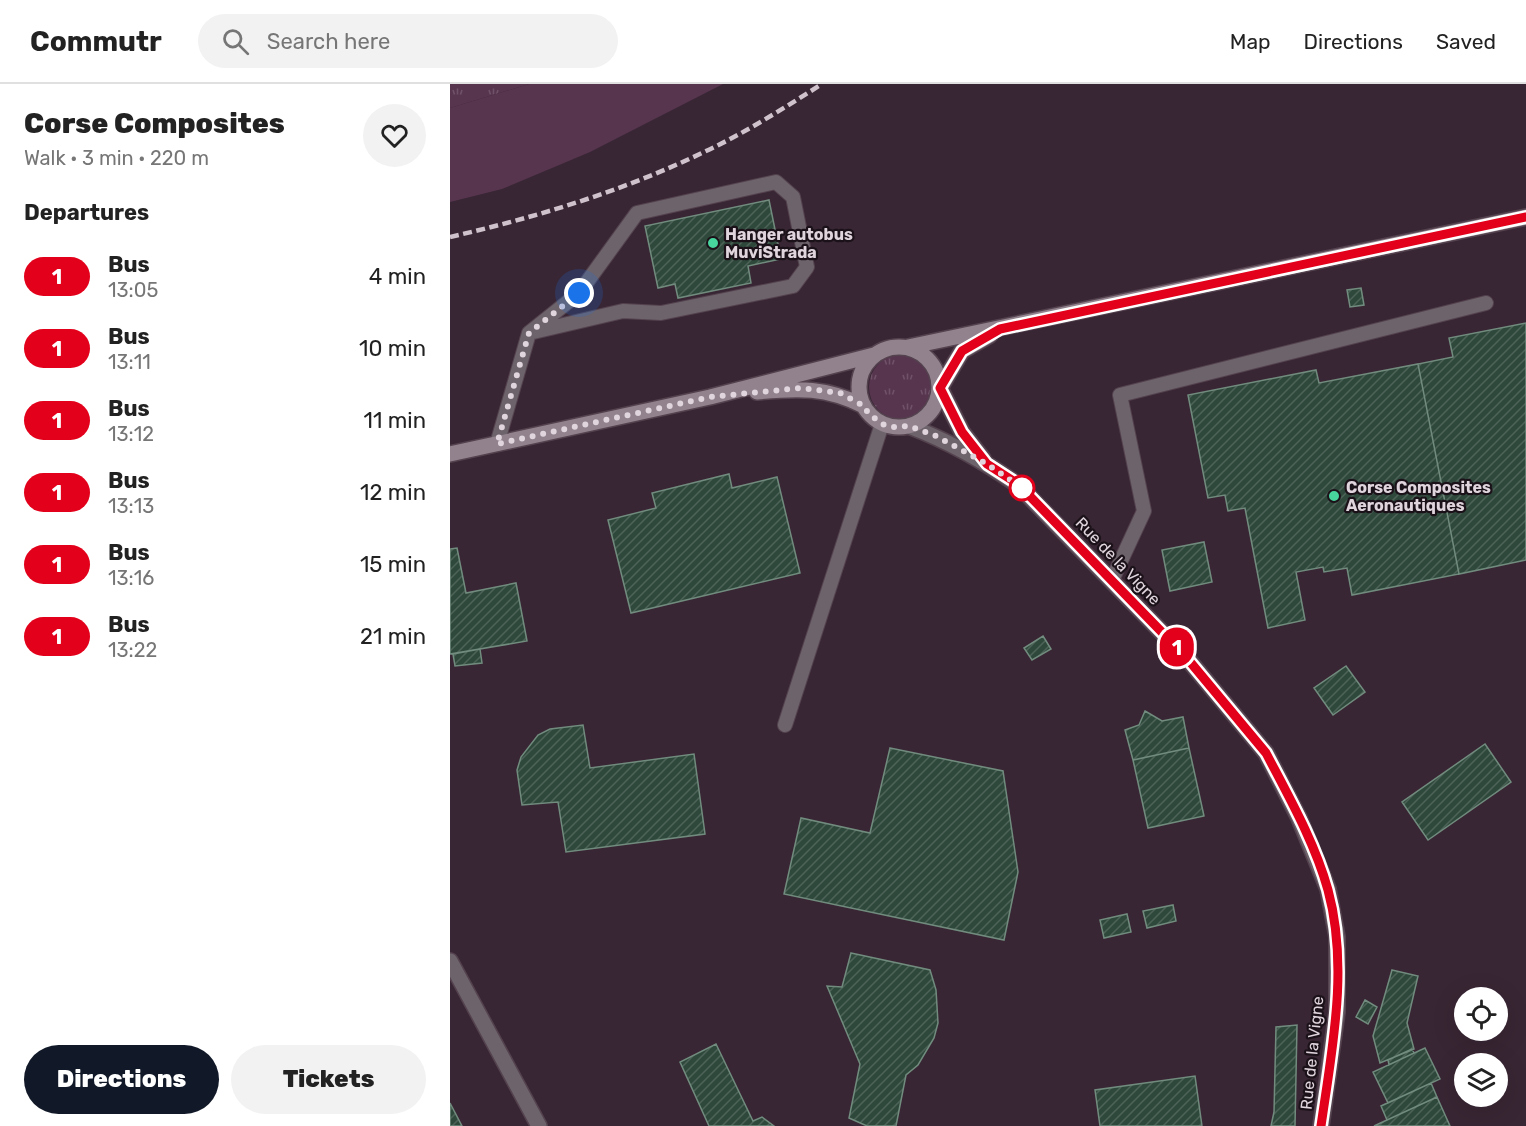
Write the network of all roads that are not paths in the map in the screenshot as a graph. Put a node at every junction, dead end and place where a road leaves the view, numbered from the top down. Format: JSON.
{"nodes":[{"id":1,"x":1526,"y":217,"type":"edge"},
{"id":2,"x":1486,"y":303,"type":"dead end"},
{"id":3,"x":1000,"y":329,"type":"junction"},
{"id":4,"x":529,"y":333,"type":"junction"},
{"id":5,"x":908,"y":347,"type":"junction"},
{"id":6,"x":874,"y":355,"type":"junction"},
{"id":7,"x":940,"y":388,"type":"junction"},
{"id":8,"x":710,"y":397,"type":"junction"},
{"id":9,"x":864,"y":406,"type":"junction"},
{"id":10,"x":882,"y":424,"type":"junction"},
{"id":11,"x":909,"y":426,"type":"junction"},
{"id":12,"x":497,"y":444,"type":"junction"},
{"id":13,"x":450,"y":454,"type":"edge"},
{"id":14,"x":987,"y":464,"type":"junction"},
{"id":15,"x":1112,"y":580,"type":"junction"},
{"id":16,"x":785,"y":725,"type":"dead end"},
{"id":17,"x":450,"y":961,"type":"edge"},
{"id":18,"x":539,"y":1126,"type":"edge"},
{"id":19,"x":1322,"y":1126,"type":"edge"}],
"edges":[{"from":1,"to":3,"type":"main road"},
{"from":2,"to":15,"type":"lane"},
{"from":3,"to":5,"type":"main road"},
{"from":3,"to":7,"type":"main road"},
{"from":4,"to":4,"type":"lane"},
{"from":4,"to":12,"type":"lane"},
{"from":5,"to":6,"type":"main road"},
{"from":5,"to":7,"type":"main road"},
{"from":6,"to":8,"type":"main road"},
{"from":6,"to":9,"type":"main road"},
{"from":7,"to":11,"type":"main road"},
{"from":7,"to":14,"type":"street","name":"Rue de la Vigne"},
{"from":8,"to":9,"type":"main road"},
{"from":8,"to":12,"type":"main road"},
{"from":9,"to":10,"type":"main road"},
{"from":10,"to":11,"type":"main road"},
{"from":10,"to":16,"type":"lane"},
{"from":11,"to":14,"type":"street","name":"Rue de la Vigne"},
{"from":12,"to":13,"type":"main road"},
{"from":14,"to":15,"type":"street","name":"Rue de la Vigne"},
{"from":15,"to":19,"type":"street","name":"Rue de la Vigne"},
{"from":17,"to":18,"type":"street"}]}
